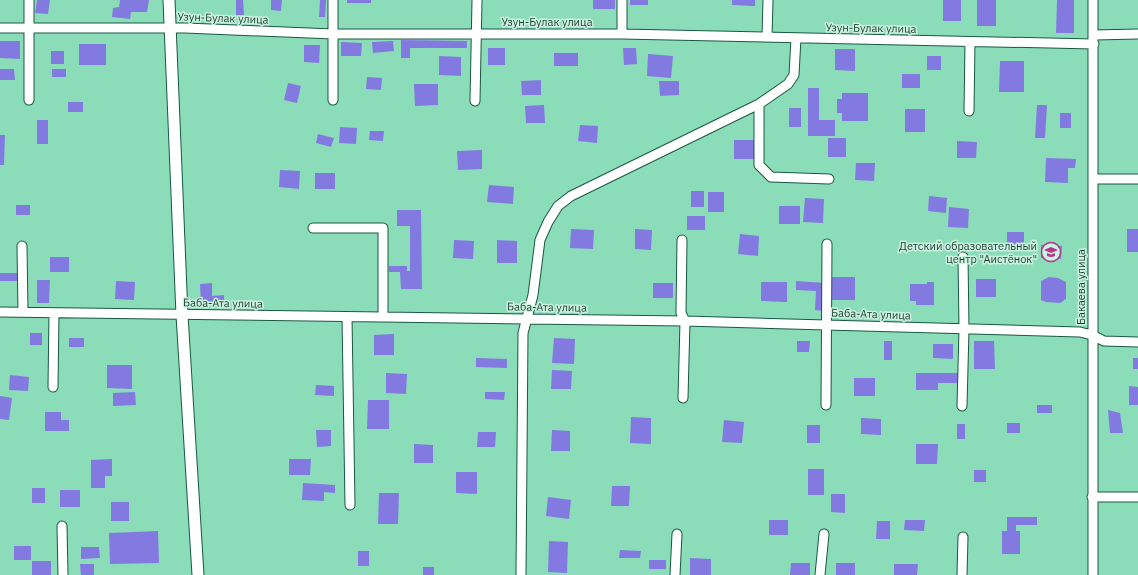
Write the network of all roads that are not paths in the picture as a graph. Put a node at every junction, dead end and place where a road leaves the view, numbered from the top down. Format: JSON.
{"nodes":[{"id":1,"x":29,"y":0,"type":"edge"},
{"id":2,"x":169,"y":0,"type":"edge"},
{"id":3,"x":333,"y":0,"type":"edge"},
{"id":4,"x":476,"y":0,"type":"edge"},
{"id":5,"x":622,"y":0,"type":"edge"},
{"id":6,"x":768,"y":0,"type":"edge"},
{"id":7,"x":1094,"y":0,"type":"edge"},
{"id":8,"x":0,"y":28,"type":"edge"},
{"id":9,"x":28,"y":28,"type":"junction"},
{"id":10,"x":171,"y":28,"type":"junction"},
{"id":11,"x":333,"y":34,"type":"junction"},
{"id":12,"x":475,"y":34,"type":"junction"},
{"id":13,"x":622,"y":34,"type":"junction"},
{"id":14,"x":1138,"y":34,"type":"edge"},
{"id":15,"x":767,"y":37,"type":"junction"},
{"id":16,"x":796,"y":38,"type":"junction"},
{"id":17,"x":1094,"y":40,"type":"junction"},
{"id":18,"x":970,"y":42,"type":"junction"},
{"id":19,"x":29,"y":100,"type":"dead end"},
{"id":20,"x":332,"y":100,"type":"dead end"},
{"id":21,"x":475,"y":101,"type":"dead end"},
{"id":22,"x":759,"y":104,"type":"junction"},
{"id":23,"x":969,"y":111,"type":"dead end"},
{"id":24,"x":829,"y":179,"type":"dead end"},
{"id":25,"x":1093,"y":179,"type":"junction"},
{"id":26,"x":1138,"y":179,"type":"edge"},
{"id":27,"x":312,"y":228,"type":"dead end"},
{"id":28,"x":682,"y":240,"type":"dead end"},
{"id":29,"x":827,"y":244,"type":"dead end"},
{"id":30,"x":22,"y":246,"type":"dead end"},
{"id":31,"x":963,"y":257,"type":"dead end"},
{"id":32,"x":0,"y":312,"type":"edge"},
{"id":33,"x":23,"y":312,"type":"junction"},
{"id":34,"x":54,"y":313,"type":"junction"},
{"id":35,"x":182,"y":315,"type":"junction"},
{"id":36,"x":347,"y":317,"type":"junction"},
{"id":37,"x":383,"y":317,"type":"junction"},
{"id":38,"x":526,"y":319,"type":"junction"},
{"id":39,"x":685,"y":321,"type":"junction"},
{"id":40,"x":826,"y":324,"type":"junction"},
{"id":41,"x":964,"y":329,"type":"junction"},
{"id":42,"x":1092,"y":335,"type":"junction"},
{"id":43,"x":1138,"y":342,"type":"edge"},
{"id":44,"x":53,"y":387,"type":"dead end"},
{"id":45,"x":683,"y":398,"type":"dead end"},
{"id":46,"x":826,"y":405,"type":"dead end"},
{"id":47,"x":962,"y":406,"type":"dead end"},
{"id":48,"x":1092,"y":497,"type":"junction"},
{"id":49,"x":1138,"y":497,"type":"edge"},
{"id":50,"x":350,"y":505,"type":"dead end"},
{"id":51,"x":62,"y":526,"type":"dead end"},
{"id":52,"x":677,"y":534,"type":"dead end"},
{"id":53,"x":824,"y":534,"type":"dead end"},
{"id":54,"x":963,"y":537,"type":"dead end"},
{"id":55,"x":63,"y":575,"type":"edge"},
{"id":56,"x":198,"y":575,"type":"edge"},
{"id":57,"x":521,"y":575,"type":"edge"},
{"id":58,"x":675,"y":575,"type":"edge"},
{"id":59,"x":820,"y":575,"type":"edge"},
{"id":60,"x":962,"y":575,"type":"edge"},
{"id":61,"x":1093,"y":575,"type":"edge"}],
"edges":[{"from":1,"to":9,"type":"street"},
{"from":2,"to":10,"type":"street"},
{"from":3,"to":11,"type":"street"},
{"from":4,"to":12,"type":"street"},
{"from":5,"to":13,"type":"street"},
{"from":6,"to":15,"type":"street"},
{"from":7,"to":17,"type":"street","name":"Бакаева улица"},
{"from":8,"to":9,"type":"street","name":"Узун-Булак улица"},
{"from":9,"to":10,"type":"street","name":"Узун-Булак улица"},
{"from":9,"to":19,"type":"street"},
{"from":10,"to":11,"type":"street","name":"Узун-Булак улица"},
{"from":10,"to":35,"type":"street"},
{"from":11,"to":12,"type":"street","name":"Узун-Булак улица"},
{"from":11,"to":20,"type":"street"},
{"from":12,"to":13,"type":"street","name":"Узун-Булак улица"},
{"from":12,"to":21,"type":"street"},
{"from":13,"to":15,"type":"street","name":"Узун-Булак улица"},
{"from":14,"to":17,"type":"street","name":"Узун-Булак улица"},
{"from":15,"to":16,"type":"street","name":"Узун-Булак улица"},
{"from":16,"to":18,"type":"street","name":"Узун-Булак улица"},
{"from":16,"to":22,"type":"street"},
{"from":17,"to":18,"type":"street","name":"Узун-Булак улица"},
{"from":17,"to":25,"type":"street","name":"Бакаева улица"},
{"from":18,"to":23,"type":"street"},
{"from":22,"to":24,"type":"street"},
{"from":22,"to":38,"type":"street"},
{"from":25,"to":26,"type":"street"},
{"from":25,"to":42,"type":"street","name":"Бакаева улица"},
{"from":27,"to":37,"type":"street"},
{"from":28,"to":39,"type":"street"},
{"from":29,"to":40,"type":"street"},
{"from":30,"to":33,"type":"street"},
{"from":31,"to":41,"type":"street"},
{"from":32,"to":33,"type":"street","name":"Баба-Ата улица"},
{"from":33,"to":34,"type":"street","name":"Баба-Ата улица"},
{"from":34,"to":35,"type":"street","name":"Баба-Ата улица"},
{"from":34,"to":44,"type":"street"},
{"from":35,"to":36,"type":"street","name":"Баба-Ата улица"},
{"from":35,"to":56,"type":"street"},
{"from":36,"to":37,"type":"street","name":"Баба-Ата улица"},
{"from":36,"to":50,"type":"street"},
{"from":37,"to":38,"type":"street","name":"Баба-Ата улица"},
{"from":38,"to":39,"type":"street","name":"Баба-Ата улица"},
{"from":38,"to":57,"type":"street"},
{"from":39,"to":40,"type":"street","name":"Баба-Ата улица"},
{"from":39,"to":45,"type":"street"},
{"from":40,"to":41,"type":"street","name":"Баба-Ата улица"},
{"from":40,"to":46,"type":"street"},
{"from":41,"to":42,"type":"street","name":"Баба-Ата улица"},
{"from":41,"to":47,"type":"street"},
{"from":42,"to":43,"type":"street","name":"Баба-Ата улица"},
{"from":42,"to":48,"type":"street","name":"Бакаева улица"},
{"from":48,"to":49,"type":"street"},
{"from":48,"to":61,"type":"street","name":"Бакаева улица"},
{"from":51,"to":55,"type":"street"},
{"from":52,"to":58,"type":"street"},
{"from":53,"to":59,"type":"street"},
{"from":54,"to":60,"type":"street"}]}
